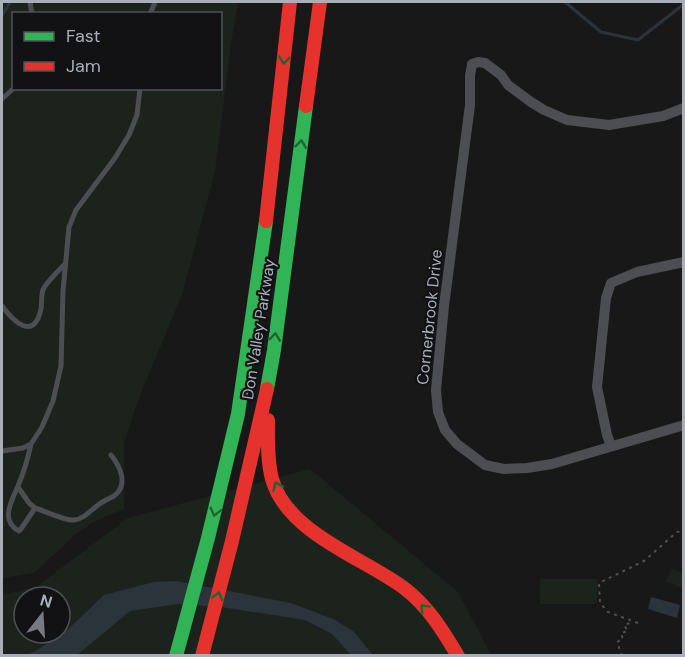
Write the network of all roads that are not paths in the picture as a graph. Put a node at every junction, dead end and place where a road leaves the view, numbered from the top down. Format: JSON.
{"nodes":[{"id":1,"x":290,"y":2,"type":"edge"},
{"id":2,"x":320,"y":2,"type":"edge"},
{"id":3,"x":140,"y":90,"type":"edge"},
{"id":4,"x":684,"y":108,"type":"edge"},
{"id":5,"x":684,"y":262,"type":"edge"},
{"id":6,"x":65,"y":263,"type":"junction"},
{"id":7,"x":2,"y":306,"type":"edge"},
{"id":8,"x":266,"y":395,"type":"junction"},
{"id":9,"x":684,"y":425,"type":"edge"},
{"id":10,"x":31,"y":444,"type":"junction"},
{"id":11,"x":611,"y":446,"type":"junction"},
{"id":12,"x":2,"y":451,"type":"edge"},
{"id":13,"x":111,"y":455,"type":"dead end"},
{"id":14,"x":18,"y":487,"type":"junction"},
{"id":15,"x":35,"y":508,"type":"junction"},
{"id":16,"x":184,"y":629,"type":"junction"},
{"id":17,"x":203,"y":653,"type":"edge"},
{"id":18,"x":164,"y":656,"type":"edge"},
{"id":19,"x":176,"y":656,"type":"edge"},
{"id":20,"x":458,"y":656,"type":"edge"}],
"edges":[{"from":1,"to":16,"type":"highway","name":"Don Valley Parkway","one_way":true},
{"from":8,"to":2,"type":"highway","name":"Don Valley Parkway","one_way":true},
{"from":3,"to":6,"type":"lane"},
{"from":4,"to":11,"type":"street","name":"Cornerbrook Drive"},
{"from":5,"to":11,"type":"street"},
{"from":6,"to":7,"type":"lane"},
{"from":6,"to":10,"type":"lane"},
{"from":17,"to":8,"type":"highway","name":"Don Valley Parkway","one_way":true},
{"from":20,"to":8,"type":"highway","one_way":true},
{"from":9,"to":11,"type":"street","name":"Cornerbrook Drive"},
{"from":10,"to":12,"type":"lane"},
{"from":10,"to":14,"type":"lane"},
{"from":13,"to":15,"type":"lane"},
{"from":14,"to":15,"type":"lane"},
{"from":14,"to":15,"type":"lane"},
{"from":16,"to":18,"type":"highway"},
{"from":16,"to":19,"type":"highway","name":"Don Valley Parkway"}]}
